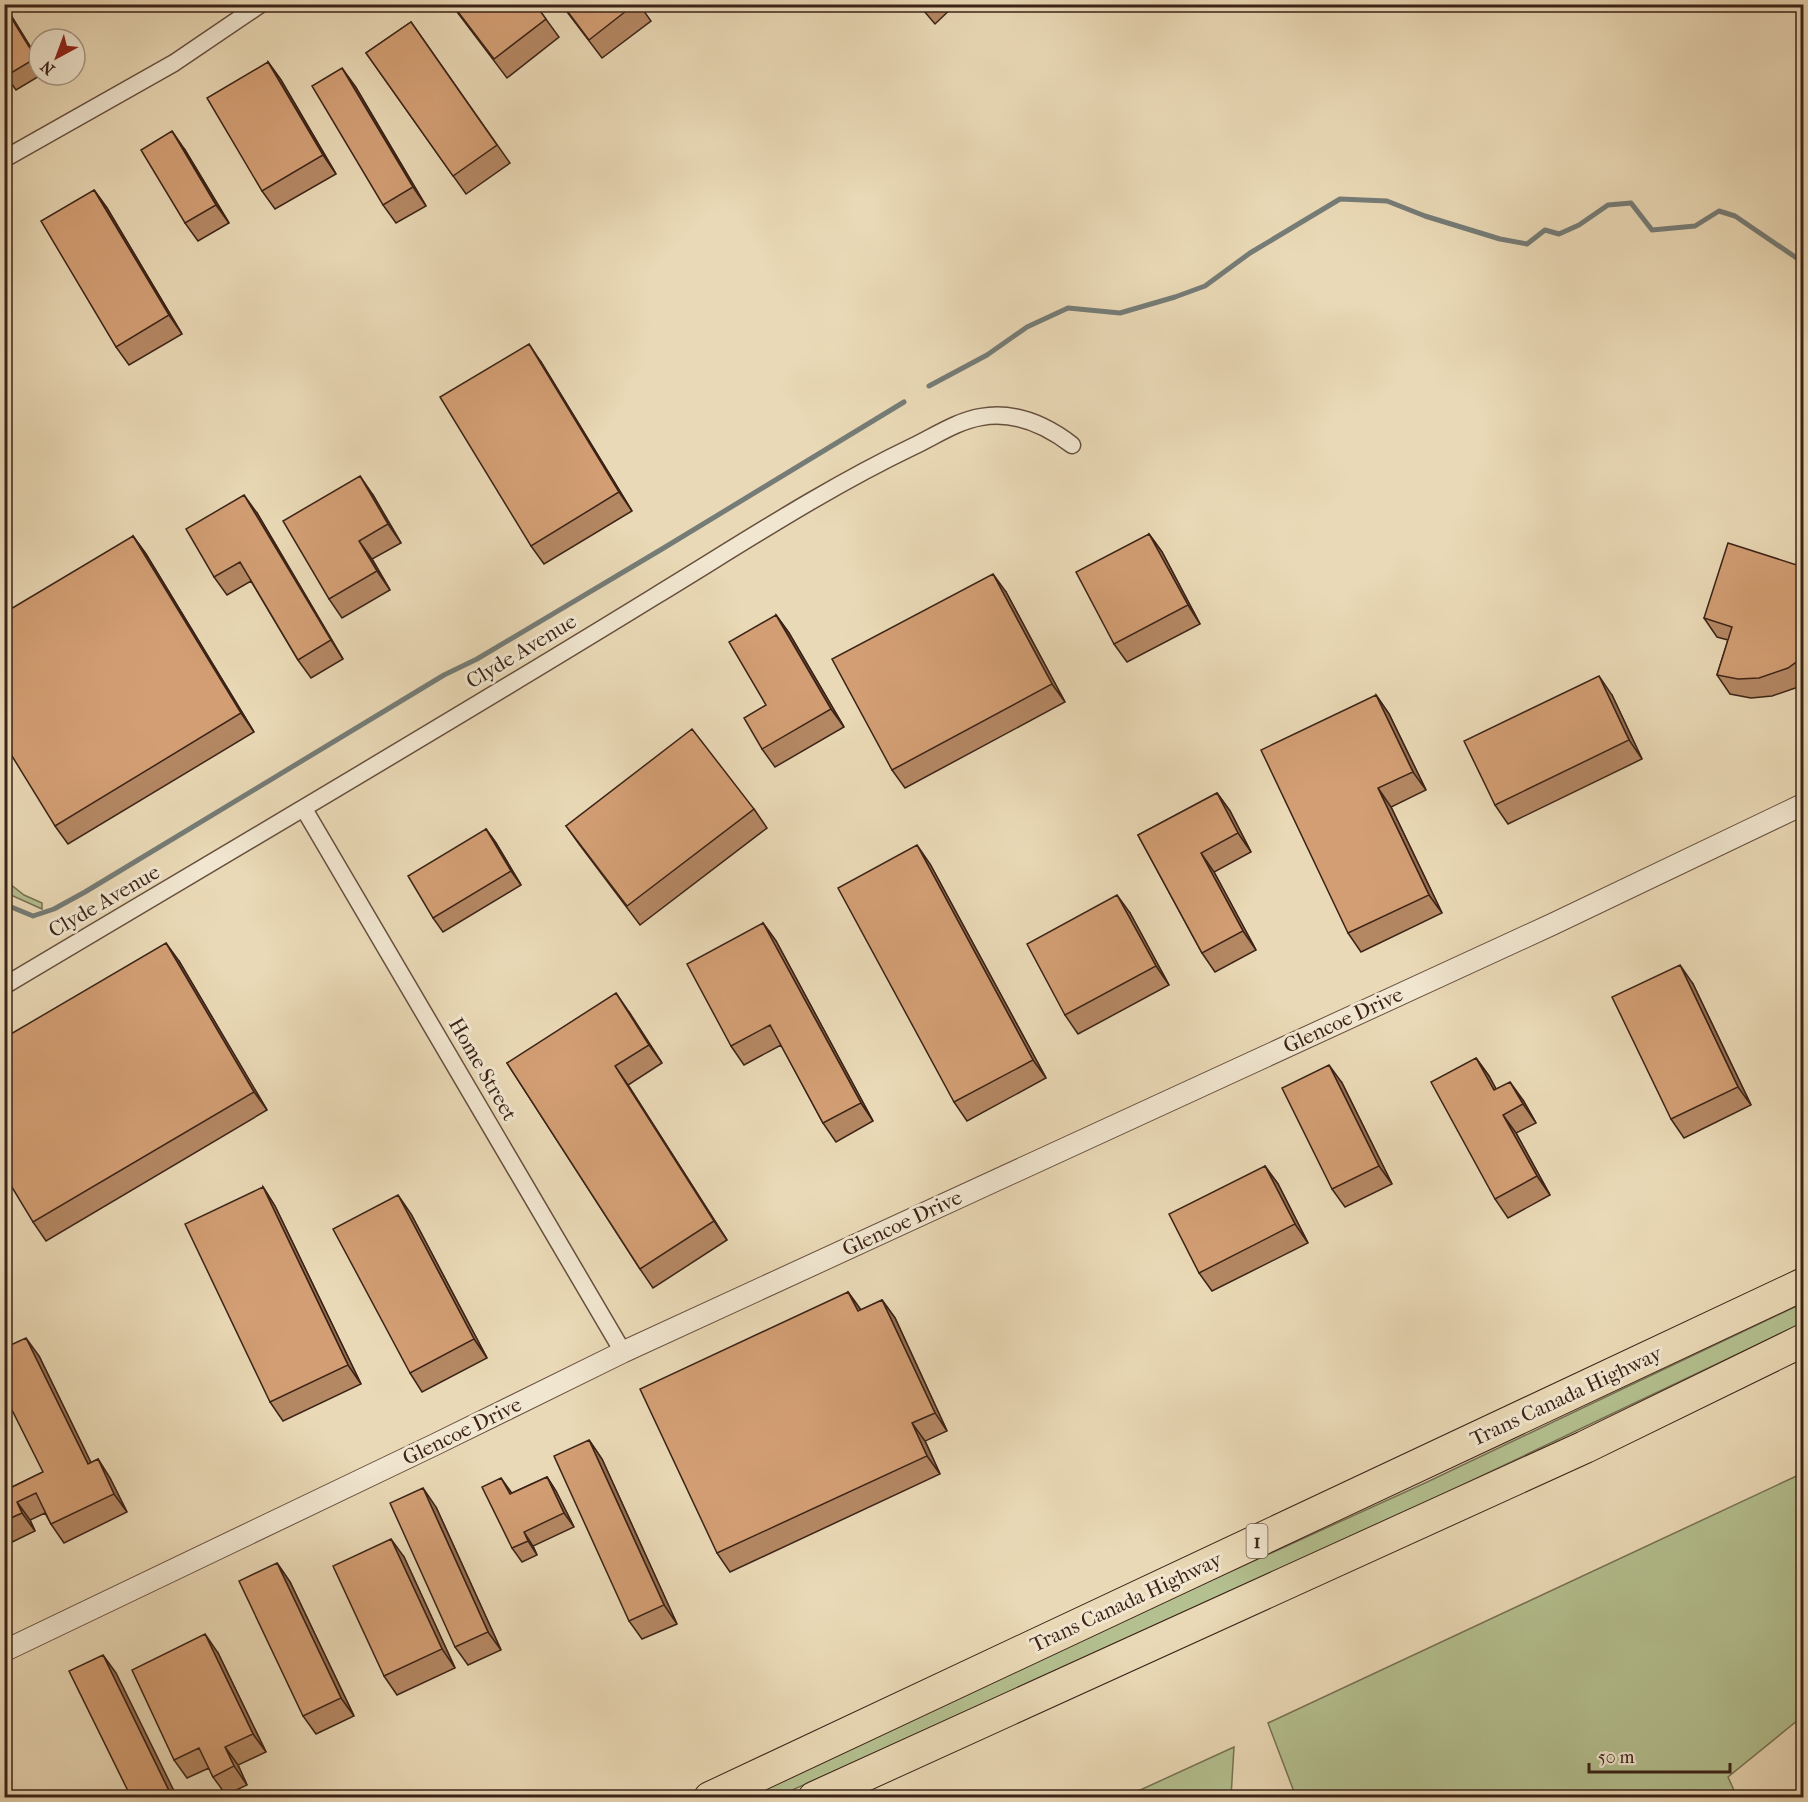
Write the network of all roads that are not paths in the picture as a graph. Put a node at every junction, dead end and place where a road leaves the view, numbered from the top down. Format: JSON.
{"nodes":[{"id":1,"x":261,"y":4,"type":"edge"},
{"id":2,"x":4,"y":159,"type":"edge"},
{"id":3,"x":1072,"y":445,"type":"dead end"},
{"id":4,"x":1803,"y":804,"type":"edge"},
{"id":5,"x":304,"y":809,"type":"junction"},
{"id":6,"x":4,"y":986,"type":"edge"},
{"id":7,"x":1803,"y":1284,"type":"edge"},
{"id":8,"x":1803,"y":1340,"type":"edge"},
{"id":9,"x":623,"y":1352,"type":"junction"},
{"id":10,"x":1803,"y":1358,"type":"edge"},
{"id":11,"x":1628,"y":1427,"type":"junction"},
{"id":12,"x":4,"y":1651,"type":"edge"},
{"id":13,"x":710,"y":1797,"type":"edge"},
{"id":14,"x":814,"y":1797,"type":"edge"}],
"edges":[{"from":1,"to":2,"type":"street"},
{"from":3,"to":5,"type":"street","name":"Clyde Avenue"},
{"from":4,"to":9,"type":"street","name":"Glencoe Drive"},
{"from":5,"to":6,"type":"street","name":"Clyde Avenue"},
{"from":5,"to":9,"type":"street","name":"Home Street"},
{"from":7,"to":13,"type":"highway","name":"Trans Canada Highway","number":"1"},
{"from":8,"to":11,"type":"highway","number":"1"},
{"from":9,"to":12,"type":"street","name":"Glencoe Drive"},
{"from":10,"to":11,"type":"highway"},
{"from":11,"to":14,"type":"highway","number":"1"}]}
